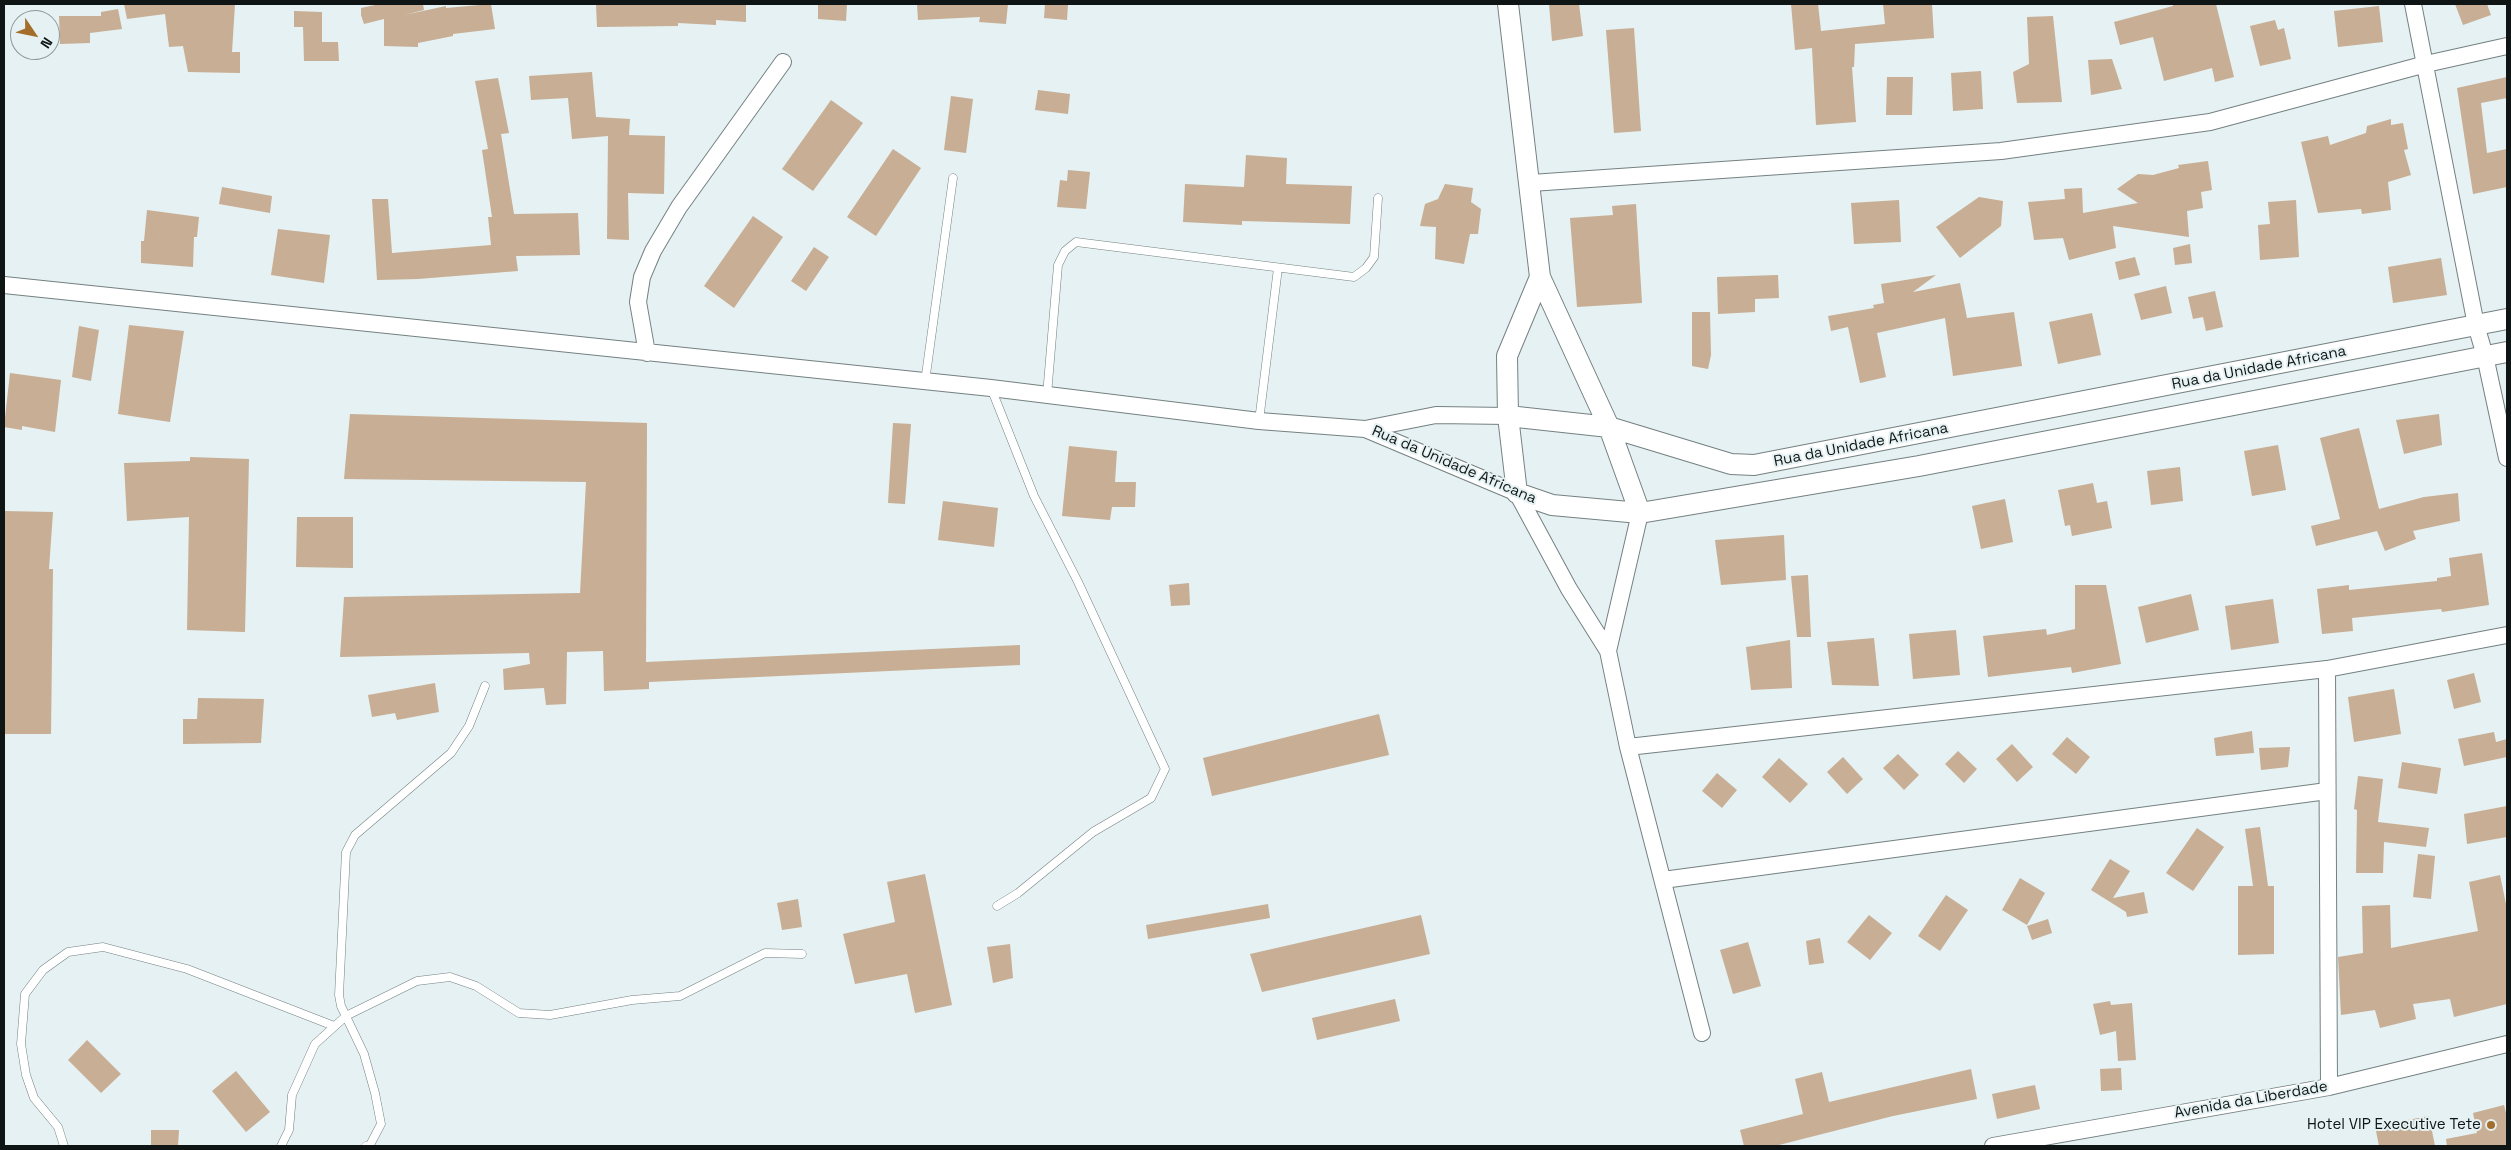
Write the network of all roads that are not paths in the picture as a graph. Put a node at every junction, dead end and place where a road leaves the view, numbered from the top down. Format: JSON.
{"nodes":[{"id":1,"x":1508,"y":4,"type":"edge"},
{"id":2,"x":2413,"y":4,"type":"edge"},
{"id":3,"x":2507,"y":46,"type":"edge"},
{"id":4,"x":783,"y":62,"type":"dead end"},
{"id":5,"x":2426,"y":64,"type":"junction"},
{"id":6,"x":953,"y":178,"type":"dead end"},
{"id":7,"x":1531,"y":183,"type":"junction"},
{"id":8,"x":1378,"y":198,"type":"dead end"},
{"id":9,"x":1278,"y":268,"type":"junction"},
{"id":10,"x":1540,"y":277,"type":"junction"},
{"id":11,"x":4,"y":285,"type":"edge"},
{"id":12,"x":2507,"y":320,"type":"edge"},
{"id":13,"x":2476,"y":325,"type":"junction"},
{"id":14,"x":2507,"y":352,"type":"edge"},
{"id":15,"x":647,"y":353,"type":"junction"},
{"id":16,"x":2485,"y":356,"type":"junction"},
{"id":17,"x":925,"y":382,"type":"junction"},
{"id":18,"x":991,"y":388,"type":"junction"},
{"id":19,"x":1047,"y":395,"type":"junction"},
{"id":20,"x":1508,"y":416,"type":"junction"},
{"id":21,"x":1259,"y":421,"type":"junction"},
{"id":22,"x":1609,"y":427,"type":"junction"},
{"id":23,"x":1365,"y":429,"type":"junction"},
{"id":24,"x":2507,"y":458,"type":"edge"},
{"id":25,"x":1517,"y":493,"type":"junction"},
{"id":26,"x":1640,"y":513,"type":"junction"},
{"id":27,"x":2507,"y":635,"type":"edge"},
{"id":28,"x":1608,"y":650,"type":"junction"},
{"id":29,"x":2328,"y":669,"type":"junction"},
{"id":30,"x":485,"y":686,"type":"dead end"},
{"id":31,"x":1628,"y":747,"type":"junction"},
{"id":32,"x":2327,"y":791,"type":"junction"},
{"id":33,"x":1664,"y":880,"type":"junction"},
{"id":34,"x":997,"y":906,"type":"dead end"},
{"id":35,"x":802,"y":954,"type":"dead end"},
{"id":36,"x":346,"y":1016,"type":"junction"},
{"id":37,"x":334,"y":1026,"type":"junction"},
{"id":38,"x":1702,"y":1034,"type":"dead end"},
{"id":39,"x":2507,"y":1044,"type":"edge"},
{"id":40,"x":2329,"y":1087,"type":"junction"},
{"id":41,"x":64,"y":1146,"type":"edge"},
{"id":42,"x":281,"y":1146,"type":"edge"},
{"id":43,"x":366,"y":1146,"type":"edge"},
{"id":44,"x":1993,"y":1146,"type":"edge"}],
"edges":[{"from":1,"to":7,"type":"street"},
{"from":2,"to":5,"type":"street"},
{"from":3,"to":5,"type":"street"},
{"from":4,"to":15,"type":"street"},
{"from":5,"to":7,"type":"street"},
{"from":5,"to":13,"type":"street"},
{"from":6,"to":17,"type":"lane"},
{"from":7,"to":10,"type":"street"},
{"from":8,"to":9,"type":"lane"},
{"from":9,"to":19,"type":"lane"},
{"from":9,"to":21,"type":"lane"},
{"from":10,"to":20,"type":"street"},
{"from":10,"to":22,"type":"street"},
{"from":11,"to":15,"type":"street"},
{"from":12,"to":13,"type":"street","name":"Rua da Unidade Africana"},
{"from":13,"to":16,"type":"street"},
{"from":13,"to":22,"type":"street","name":"Rua da Unidade Africana"},
{"from":14,"to":16,"type":"street","name":"Rua da Unidade Africana"},
{"from":15,"to":17,"type":"street"},
{"from":16,"to":24,"type":"street"},
{"from":16,"to":26,"type":"street","name":"Rua da Unidade Africana"},
{"from":17,"to":18,"type":"street"},
{"from":18,"to":19,"type":"street"},
{"from":18,"to":34,"type":"lane"},
{"from":19,"to":21,"type":"street"},
{"from":20,"to":22,"type":"street","name":"Rua da Unidade Africana"},
{"from":20,"to":23,"type":"street","name":"Rua da Unidade Africana"},
{"from":20,"to":25,"type":"street"},
{"from":21,"to":23,"type":"street"},
{"from":22,"to":26,"type":"street"},
{"from":23,"to":25,"type":"street","name":"Rua da Unidade Africana"},
{"from":25,"to":26,"type":"street","name":"Rua da Unidade Africana"},
{"from":25,"to":28,"type":"street"},
{"from":26,"to":28,"type":"street"},
{"from":27,"to":29,"type":"street"},
{"from":28,"to":31,"type":"street"},
{"from":29,"to":31,"type":"street"},
{"from":29,"to":32,"type":"street"},
{"from":30,"to":36,"type":"lane"},
{"from":31,"to":33,"type":"street"},
{"from":32,"to":33,"type":"street"},
{"from":32,"to":40,"type":"street"},
{"from":33,"to":38,"type":"street"},
{"from":35,"to":36,"type":"lane"},
{"from":36,"to":37,"type":"lane"},
{"from":36,"to":43,"type":"lane"},
{"from":37,"to":41,"type":"lane"},
{"from":37,"to":42,"type":"lane"},
{"from":39,"to":40,"type":"street","name":"Avenida da Liberdade"},
{"from":40,"to":44,"type":"street","name":"Avenida da Liberdade"}]}
